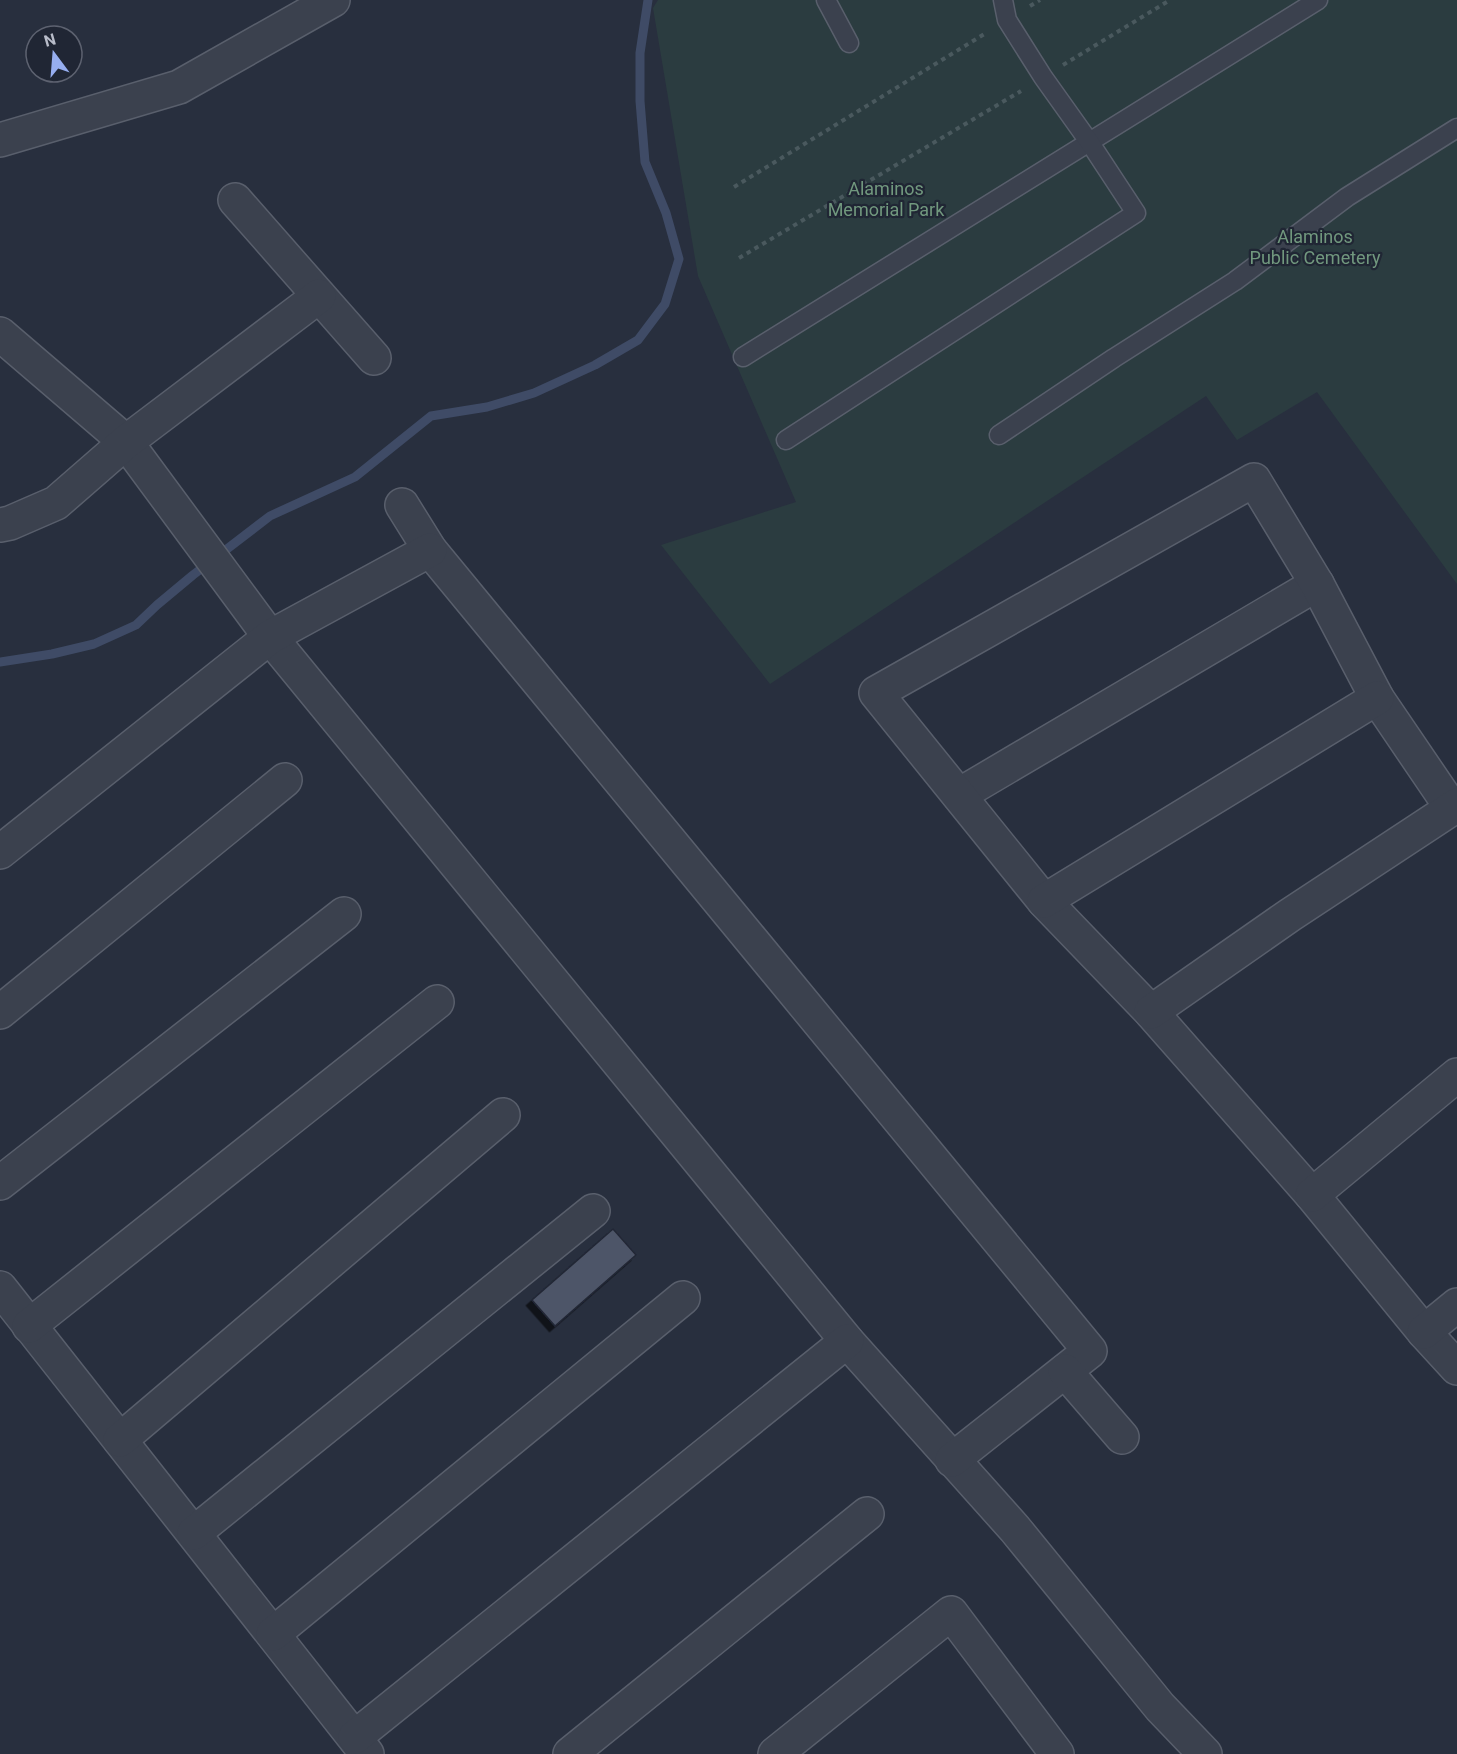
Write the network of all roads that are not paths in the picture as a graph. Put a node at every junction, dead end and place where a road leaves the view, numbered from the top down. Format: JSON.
{"nodes":[{"id":1,"x":333,"y":0,"type":"edge"},
{"id":2,"x":826,"y":0,"type":"edge"},
{"id":3,"x":1003,"y":0,"type":"edge"},
{"id":4,"x":1318,"y":0,"type":"edge"},
{"id":5,"x":849,"y":43,"type":"dead end"},
{"id":6,"x":1457,"y":128,"type":"edge"},
{"id":7,"x":0,"y":140,"type":"edge"},
{"id":8,"x":1090,"y":143,"type":"junction"},
{"id":9,"x":235,"y":200,"type":"dead end"},
{"id":10,"x":319,"y":296,"type":"junction"},
{"id":11,"x":0,"y":334,"type":"edge"},
{"id":12,"x":743,"y":357,"type":"dead end"},
{"id":13,"x":374,"y":358,"type":"dead end"},
{"id":14,"x":999,"y":435,"type":"dead end"},
{"id":15,"x":786,"y":440,"type":"dead end"},
{"id":16,"x":126,"y":441,"type":"junction"},
{"id":17,"x":402,"y":505,"type":"dead end"},
{"id":18,"x":0,"y":525,"type":"edge"},
{"id":19,"x":430,"y":550,"type":"junction"},
{"id":20,"x":1317,"y":584,"type":"junction"},
{"id":21,"x":270,"y":637,"type":"junction"},
{"id":22,"x":1377,"y":698,"type":"junction"},
{"id":23,"x":285,"y":780,"type":"dead end"},
{"id":24,"x":959,"y":795,"type":"junction"},
{"id":25,"x":1454,"y":806,"type":"edge"},
{"id":26,"x":0,"y":852,"type":"edge"},
{"id":27,"x":1044,"y":901,"type":"junction"},
{"id":28,"x":344,"y":915,"type":"dead end"},
{"id":29,"x":436,"y":1002,"type":"dead end"},
{"id":30,"x":0,"y":1012,"type":"edge"},
{"id":31,"x":1151,"y":1012,"type":"junction"},
{"id":32,"x":1457,"y":1075,"type":"edge"},
{"id":33,"x":503,"y":1115,"type":"dead end"},
{"id":34,"x":0,"y":1183,"type":"edge"},
{"id":35,"x":1312,"y":1195,"type":"junction"},
{"id":36,"x":593,"y":1211,"type":"dead end"},
{"id":37,"x":0,"y":1288,"type":"edge"},
{"id":38,"x":682,"y":1298,"type":"dead end"},
{"id":39,"x":1457,"y":1305,"type":"edge"},
{"id":40,"x":29,"y":1326,"type":"junction"},
{"id":41,"x":1424,"y":1332,"type":"junction"},
{"id":42,"x":847,"y":1341,"type":"junction"},
{"id":43,"x":1457,"y":1368,"type":"edge"},
{"id":44,"x":1065,"y":1371,"type":"junction"},
{"id":45,"x":1122,"y":1437,"type":"dead end"},
{"id":46,"x":120,"y":1440,"type":"junction"},
{"id":47,"x":952,"y":1460,"type":"junction"},
{"id":48,"x":867,"y":1514,"type":"dead end"},
{"id":49,"x":194,"y":1533,"type":"junction"},
{"id":50,"x":273,"y":1634,"type":"junction"},
{"id":51,"x":361,"y":1746,"type":"edge"},
{"id":52,"x":570,"y":1754,"type":"edge"},
{"id":53,"x":775,"y":1754,"type":"edge"},
{"id":54,"x":1057,"y":1754,"type":"edge"},
{"id":55,"x":1205,"y":1754,"type":"edge"}],
"edges":[{"from":1,"to":7,"type":"street"},
{"from":2,"to":5,"type":"lane"},
{"from":3,"to":8,"type":"lane"},
{"from":4,"to":8,"type":"lane"},
{"from":6,"to":14,"type":"lane"},
{"from":8,"to":12,"type":"lane"},
{"from":8,"to":15,"type":"lane"},
{"from":9,"to":10,"type":"street"},
{"from":10,"to":13,"type":"street"},
{"from":10,"to":16,"type":"street"},
{"from":11,"to":16,"type":"street"},
{"from":16,"to":18,"type":"street"},
{"from":16,"to":21,"type":"street"},
{"from":17,"to":19,"type":"street"},
{"from":19,"to":21,"type":"street"},
{"from":19,"to":44,"type":"street"},
{"from":20,"to":22,"type":"street"},
{"from":20,"to":24,"type":"street"},
{"from":20,"to":24,"type":"street"},
{"from":21,"to":26,"type":"street"},
{"from":21,"to":42,"type":"street"},
{"from":22,"to":25,"type":"street"},
{"from":22,"to":27,"type":"street"},
{"from":23,"to":30,"type":"street"},
{"from":24,"to":27,"type":"street"},
{"from":25,"to":31,"type":"street"},
{"from":27,"to":31,"type":"street"},
{"from":28,"to":34,"type":"street"},
{"from":29,"to":40,"type":"street"},
{"from":31,"to":35,"type":"street"},
{"from":32,"to":35,"type":"street"},
{"from":33,"to":46,"type":"street"},
{"from":35,"to":41,"type":"street"},
{"from":36,"to":49,"type":"street"},
{"from":37,"to":40,"type":"street"},
{"from":38,"to":50,"type":"street"},
{"from":39,"to":41,"type":"street"},
{"from":40,"to":46,"type":"street"},
{"from":41,"to":43,"type":"street"},
{"from":42,"to":47,"type":"street"},
{"from":42,"to":51,"type":"street"},
{"from":44,"to":45,"type":"street"},
{"from":44,"to":47,"type":"street"},
{"from":46,"to":49,"type":"street"},
{"from":47,"to":55,"type":"street"},
{"from":48,"to":52,"type":"street"},
{"from":49,"to":50,"type":"street"},
{"from":50,"to":51,"type":"street"},
{"from":53,"to":54,"type":"street"}]}
